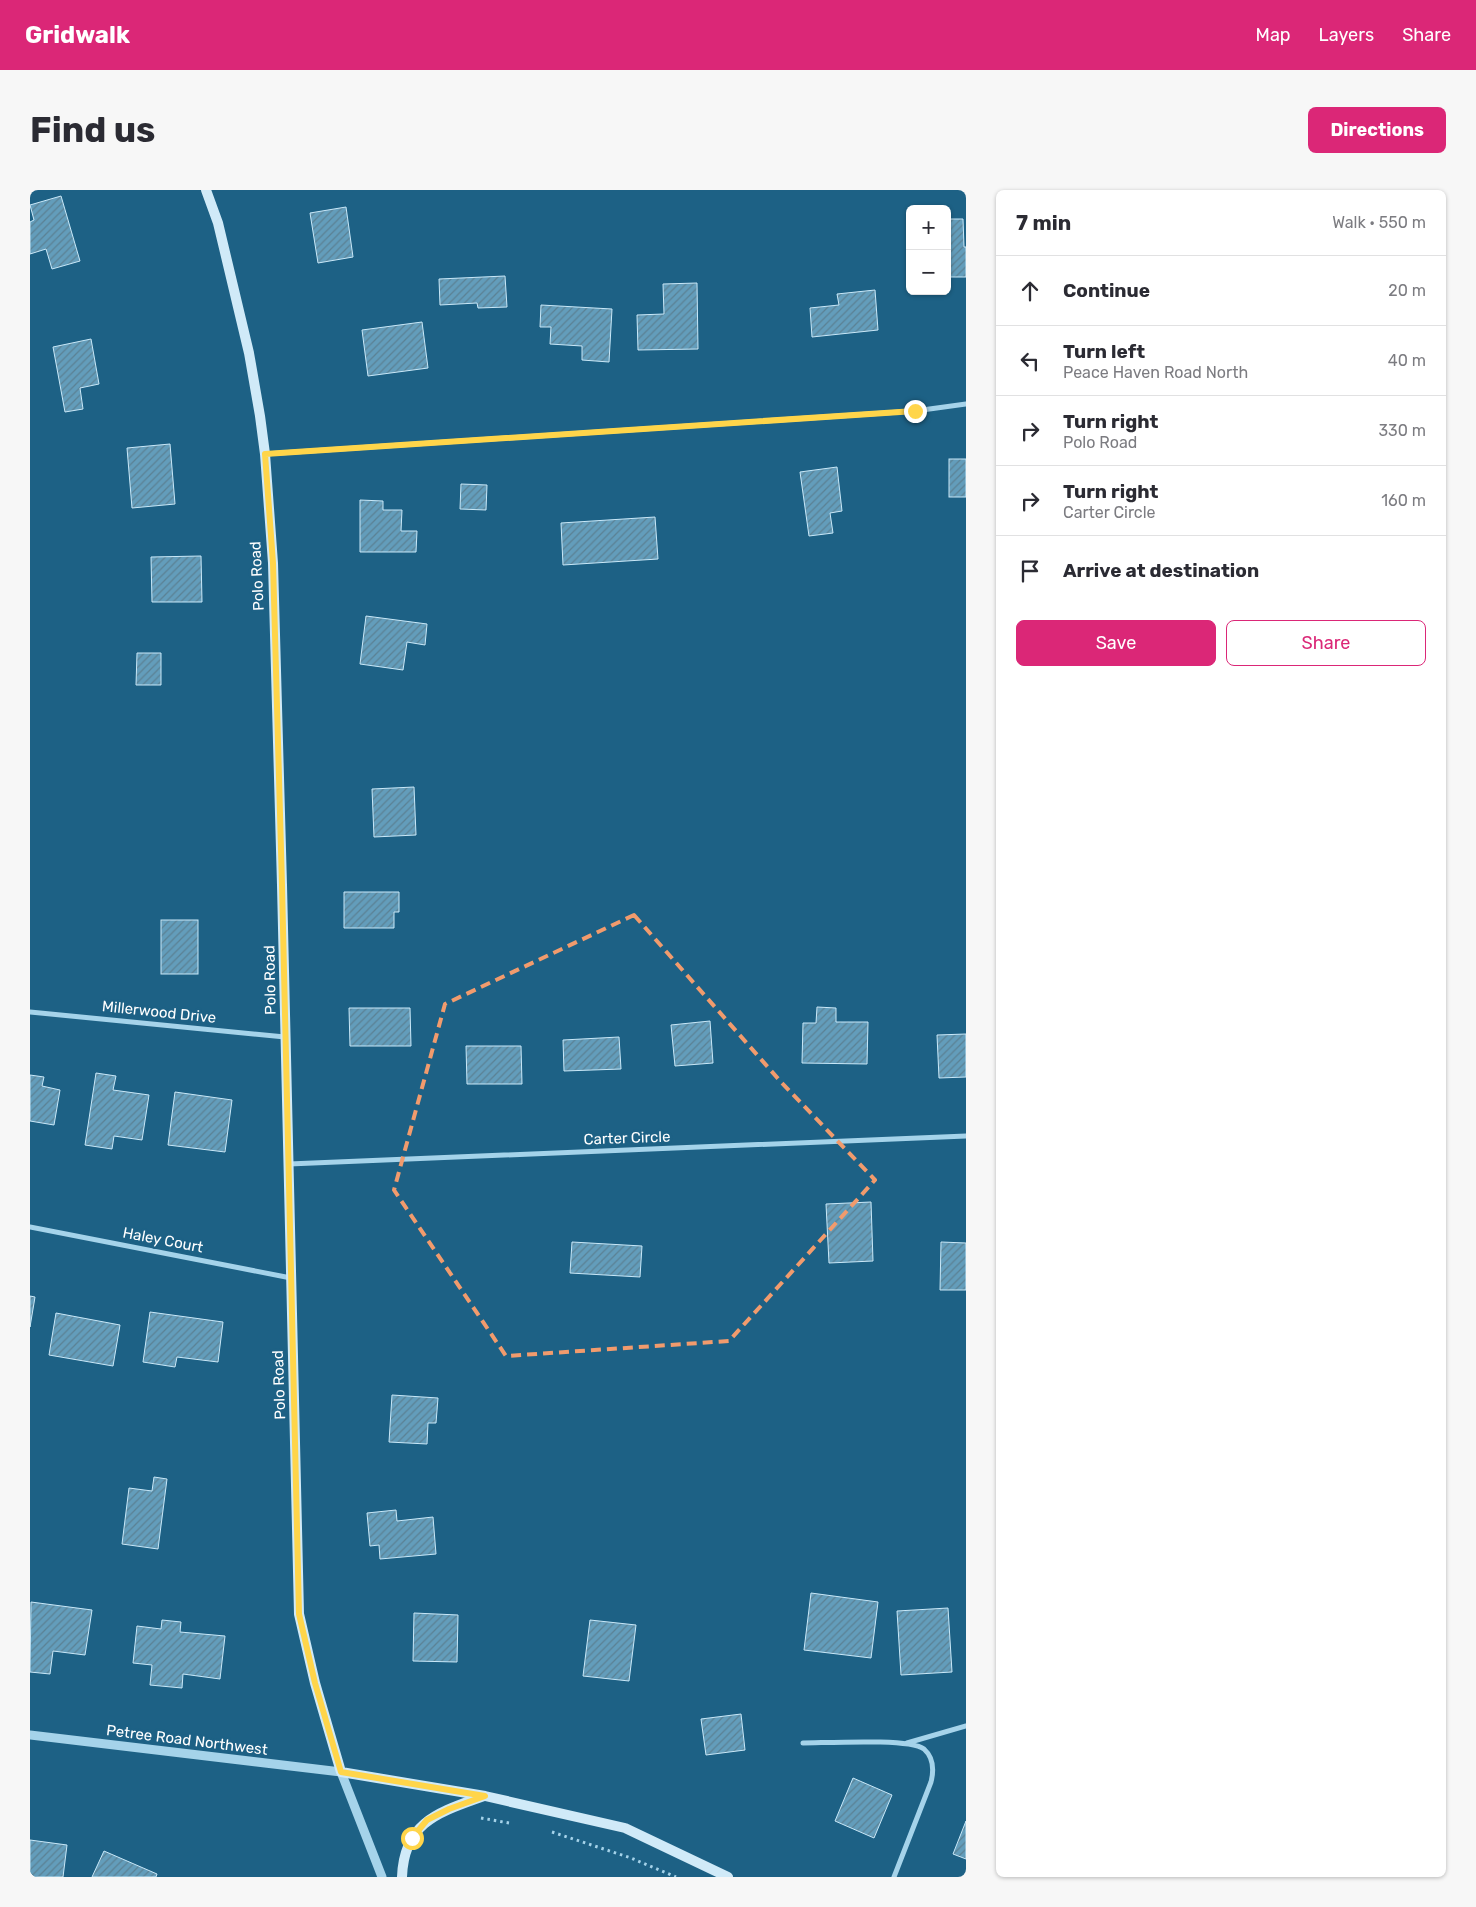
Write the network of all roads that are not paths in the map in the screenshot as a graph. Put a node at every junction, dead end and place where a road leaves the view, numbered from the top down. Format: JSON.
{"nodes":[{"id":1,"x":206,"y":190,"type":"edge"},
{"id":2,"x":966,"y":404,"type":"edge"},
{"id":3,"x":265,"y":454,"type":"junction"},
{"id":4,"x":30,"y":1012,"type":"edge"},
{"id":5,"x":286,"y":1037,"type":"junction"},
{"id":6,"x":966,"y":1136,"type":"edge"},
{"id":7,"x":290,"y":1164,"type":"junction"},
{"id":8,"x":30,"y":1227,"type":"edge"},
{"id":9,"x":291,"y":1278,"type":"junction"},
{"id":10,"x":966,"y":1726,"type":"edge"},
{"id":11,"x":30,"y":1735,"type":"edge"},
{"id":12,"x":803,"y":1742,"type":"dead end"},
{"id":13,"x":906,"y":1743,"type":"junction"},
{"id":14,"x":341,"y":1772,"type":"junction"},
{"id":15,"x":485,"y":1796,"type":"junction"},
{"id":16,"x":382,"y":1877,"type":"edge"},
{"id":17,"x":402,"y":1877,"type":"edge"},
{"id":18,"x":728,"y":1877,"type":"edge"},
{"id":19,"x":894,"y":1877,"type":"edge"}],
"edges":[{"from":1,"to":3,"type":"main road","name":"Polo Road"},
{"from":2,"to":3,"type":"street"},
{"from":3,"to":5,"type":"main road","name":"Polo Road"},
{"from":4,"to":5,"type":"street","name":"Millerwood Drive"},
{"from":5,"to":7,"type":"main road","name":"Polo Road"},
{"from":6,"to":7,"type":"street","name":"Carter Circle"},
{"from":7,"to":9,"type":"main road","name":"Polo Road"},
{"from":8,"to":9,"type":"street","name":"Haley Court"},
{"from":9,"to":14,"type":"main road","name":"Polo Road"},
{"from":10,"to":13,"type":"street"},
{"from":11,"to":14,"type":"street","name":"Petree Road Northwest"},
{"from":12,"to":13,"type":"street"},
{"from":13,"to":19,"type":"street"},
{"from":14,"to":15,"type":"main road"},
{"from":14,"to":16,"type":"street"},
{"from":15,"to":17,"type":"main road"},
{"from":15,"to":18,"type":"main road"}]}
